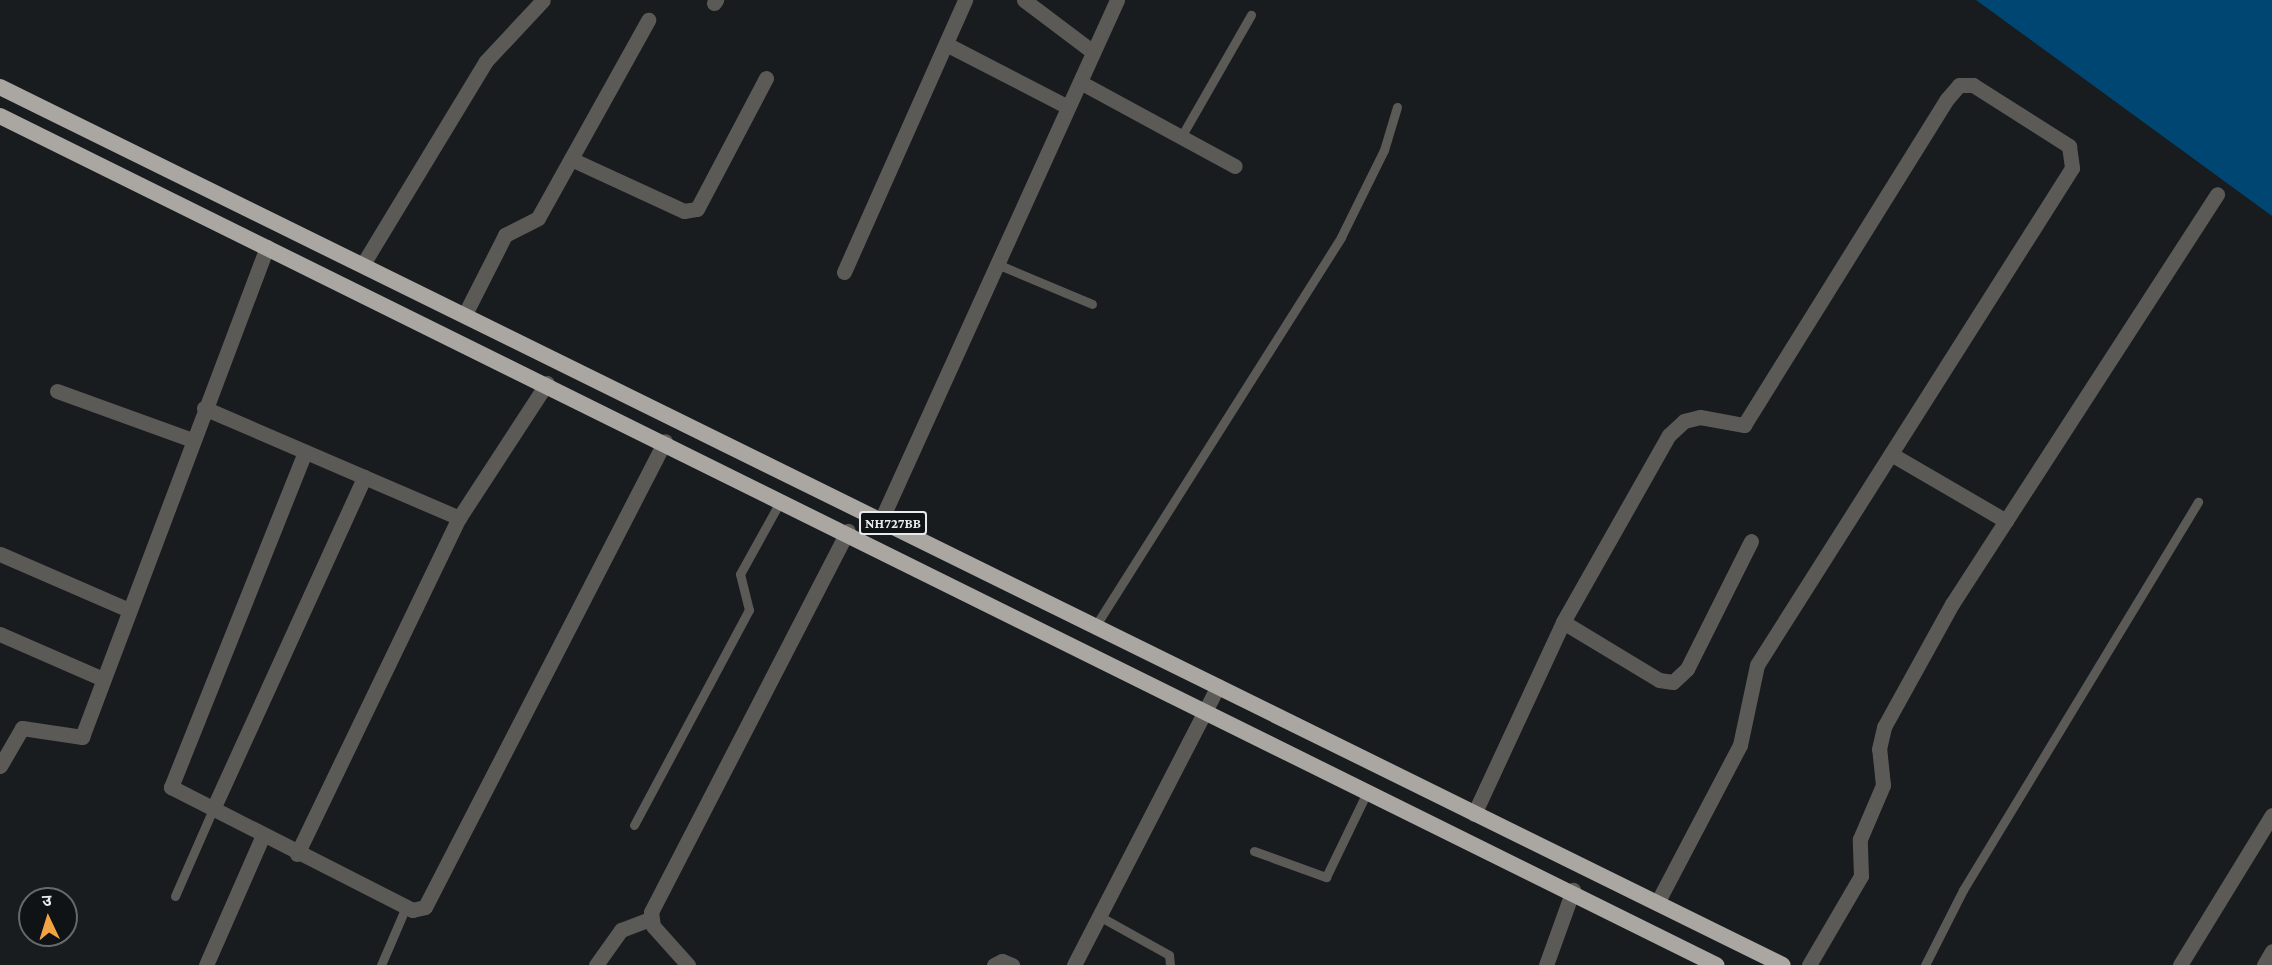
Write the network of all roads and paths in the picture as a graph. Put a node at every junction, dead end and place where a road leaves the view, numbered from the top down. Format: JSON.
{"nodes":[{"id":1,"x":543,"y":0,"type":"edge"},
{"id":2,"x":965,"y":0,"type":"edge"},
{"id":3,"x":1024,"y":0,"type":"edge"},
{"id":4,"x":1117,"y":0,"type":"edge"},
{"id":5,"x":1251,"y":15,"type":"dead end"},
{"id":6,"x":648,"y":20,"type":"dead end"},
{"id":7,"x":946,"y":44,"type":"junction"},
{"id":8,"x":1093,"y":52,"type":"junction"},
{"id":9,"x":766,"y":78,"type":"dead end"},
{"id":10,"x":1080,"y":82,"type":"junction"},
{"id":11,"x":0,"y":87,"type":"edge"},
{"id":12,"x":1068,"y":107,"type":"junction"},
{"id":13,"x":1396,"y":107,"type":"dead end"},
{"id":14,"x":0,"y":116,"type":"edge"},
{"id":15,"x":1181,"y":137,"type":"junction"},
{"id":16,"x":571,"y":159,"type":"junction"},
{"id":17,"x":1235,"y":166,"type":"dead end"},
{"id":18,"x":2217,"y":194,"type":"dead end"},
{"id":19,"x":267,"y":246,"type":"junction"},
{"id":20,"x":363,"y":264,"type":"junction"},
{"id":21,"x":997,"y":264,"type":"junction"},
{"id":22,"x":844,"y":272,"type":"dead end"},
{"id":23,"x":1092,"y":304,"type":"dead end"},
{"id":24,"x":465,"y":314,"type":"junction"},
{"id":25,"x":547,"y":383,"type":"junction"},
{"id":26,"x":57,"y":391,"type":"dead end"},
{"id":27,"x":204,"y":408,"type":"junction"},
{"id":28,"x":192,"y":440,"type":"junction"},
{"id":29,"x":665,"y":441,"type":"junction"},
{"id":30,"x":305,"y":452,"type":"junction"},
{"id":31,"x":1891,"y":454,"type":"junction"},
{"id":32,"x":364,"y":477,"type":"junction"},
{"id":33,"x":782,"y":498,"type":"junction"},
{"id":34,"x":2198,"y":502,"type":"dead end"},
{"id":35,"x":459,"y":518,"type":"junction"},
{"id":36,"x":882,"y":518,"type":"junction"},
{"id":37,"x":2006,"y":521,"type":"junction"},
{"id":38,"x":848,"y":531,"type":"junction"},
{"id":39,"x":1751,"y":541,"type":"dead end"},
{"id":40,"x":0,"y":554,"type":"edge"},
{"id":41,"x":129,"y":610,"type":"junction"},
{"id":42,"x":1563,"y":622,"type":"junction"},
{"id":43,"x":1096,"y":625,"type":"junction"},
{"id":44,"x":0,"y":634,"type":"edge"},
{"id":45,"x":104,"y":680,"type":"junction"},
{"id":46,"x":1218,"y":686,"type":"junction"},
{"id":47,"x":1206,"y":709,"type":"junction"},
{"id":48,"x":0,"y":766,"type":"edge"},
{"id":49,"x":1368,"y":790,"type":"junction"},
{"id":50,"x":213,"y":809,"type":"junction"},
{"id":51,"x":1474,"y":814,"type":"junction"},
{"id":52,"x":2272,"y":815,"type":"edge"},
{"id":53,"x":634,"y":825,"type":"dead end"},
{"id":54,"x":263,"y":835,"type":"junction"},
{"id":55,"x":1254,"y":852,"type":"dead end"},
{"id":56,"x":297,"y":854,"type":"junction"},
{"id":57,"x":1573,"y":890,"type":"junction"},
{"id":58,"x":175,"y":896,"type":"dead end"},
{"id":59,"x":1658,"y":901,"type":"junction"},
{"id":60,"x":405,"y":909,"type":"junction"},
{"id":61,"x":1099,"y":916,"type":"junction"},
{"id":62,"x":650,"y":919,"type":"junction"},
{"id":63,"x":2272,"y":951,"type":"edge"},
{"id":64,"x":206,"y":965,"type":"edge"},
{"id":65,"x":381,"y":965,"type":"edge"},
{"id":66,"x":596,"y":965,"type":"edge"},
{"id":67,"x":688,"y":965,"type":"edge"},
{"id":68,"x":994,"y":965,"type":"edge"},
{"id":69,"x":1012,"y":965,"type":"edge"},
{"id":70,"x":1074,"y":965,"type":"edge"},
{"id":71,"x":1170,"y":965,"type":"edge"},
{"id":72,"x":1546,"y":965,"type":"edge"},
{"id":73,"x":1716,"y":965,"type":"edge"},
{"id":74,"x":1783,"y":965,"type":"edge"},
{"id":75,"x":1809,"y":965,"type":"edge"},
{"id":76,"x":1925,"y":965,"type":"edge"},
{"id":77,"x":2180,"y":965,"type":"edge"},
{"id":78,"x":2264,"y":965,"type":"edge"}],
"edges":[{"from":1,"to":20,"type":"street"},
{"from":2,"to":7,"type":"street"},
{"from":3,"to":8,"type":"street"},
{"from":4,"to":8,"type":"street"},
{"from":5,"to":15,"type":"lane"},
{"from":6,"to":16,"type":"street"},
{"from":7,"to":12,"type":"street"},
{"from":7,"to":22,"type":"street"},
{"from":8,"to":10,"type":"street"},
{"from":9,"to":16,"type":"street"},
{"from":10,"to":12,"type":"street"},
{"from":10,"to":15,"type":"street"},
{"from":11,"to":20,"type":"highway","number":"NH727BB"},
{"from":12,"to":21,"type":"street"},
{"from":13,"to":43,"type":"lane"},
{"from":14,"to":19,"type":"highway","number":"NH727BB"},
{"from":15,"to":17,"type":"street"},
{"from":16,"to":24,"type":"street"},
{"from":18,"to":37,"type":"street"},
{"from":19,"to":25,"type":"highway","number":"NH727BB"},
{"from":19,"to":27,"type":"street"},
{"from":20,"to":24,"type":"highway","number":"NH727BB"},
{"from":21,"to":23,"type":"lane"},
{"from":21,"to":36,"type":"street"},
{"from":24,"to":36,"type":"highway","number":"NH727BB"},
{"from":25,"to":29,"type":"highway","number":"NH727BB"},
{"from":25,"to":35,"type":"street"},
{"from":26,"to":28,"type":"street"},
{"from":27,"to":28,"type":"street"},
{"from":27,"to":30,"type":"street"},
{"from":28,"to":41,"type":"street"},
{"from":29,"to":33,"type":"highway","number":"NH727BB"},
{"from":29,"to":60,"type":"street"},
{"from":30,"to":32,"type":"street"},
{"from":30,"to":50,"type":"street"},
{"from":31,"to":37,"type":"street"},
{"from":31,"to":42,"type":"street"},
{"from":31,"to":59,"type":"street"},
{"from":32,"to":35,"type":"street"},
{"from":32,"to":50,"type":"street"},
{"from":33,"to":38,"type":"highway","number":"NH727BB"},
{"from":33,"to":53,"type":"lane"},
{"from":34,"to":76,"type":"lane"},
{"from":35,"to":56,"type":"street"},
{"from":36,"to":43,"type":"highway","number":"NH727BB"},
{"from":37,"to":75,"type":"street"},
{"from":38,"to":47,"type":"highway","number":"NH727BB"},
{"from":38,"to":62,"type":"street"},
{"from":39,"to":42,"type":"street"},
{"from":40,"to":41,"type":"street"},
{"from":41,"to":45,"type":"street"},
{"from":42,"to":51,"type":"street"},
{"from":43,"to":46,"type":"highway","number":"NH727BB"},
{"from":44,"to":45,"type":"street"},
{"from":45,"to":48,"type":"street"},
{"from":46,"to":47,"type":"street"},
{"from":46,"to":51,"type":"highway","number":"NH727BB"},
{"from":47,"to":49,"type":"highway","number":"NH727BB"},
{"from":47,"to":61,"type":"street"},
{"from":49,"to":55,"type":"lane"},
{"from":49,"to":57,"type":"highway","number":"NH727BB"},
{"from":50,"to":54,"type":"street"},
{"from":50,"to":58,"type":"lane"},
{"from":51,"to":59,"type":"highway","number":"NH727BB"},
{"from":52,"to":77,"type":"street"},
{"from":54,"to":56,"type":"street"},
{"from":54,"to":64,"type":"street"},
{"from":56,"to":60,"type":"street"},
{"from":57,"to":72,"type":"street"},
{"from":57,"to":73,"type":"highway","number":"NH727BB"},
{"from":59,"to":74,"type":"highway","number":"NH727BB"},
{"from":60,"to":65,"type":"lane"},
{"from":61,"to":70,"type":"street"},
{"from":61,"to":71,"type":"lane"},
{"from":62,"to":66,"type":"street"},
{"from":62,"to":67,"type":"street"},
{"from":63,"to":78,"type":"street"},
{"from":68,"to":69,"type":"street"}]}
